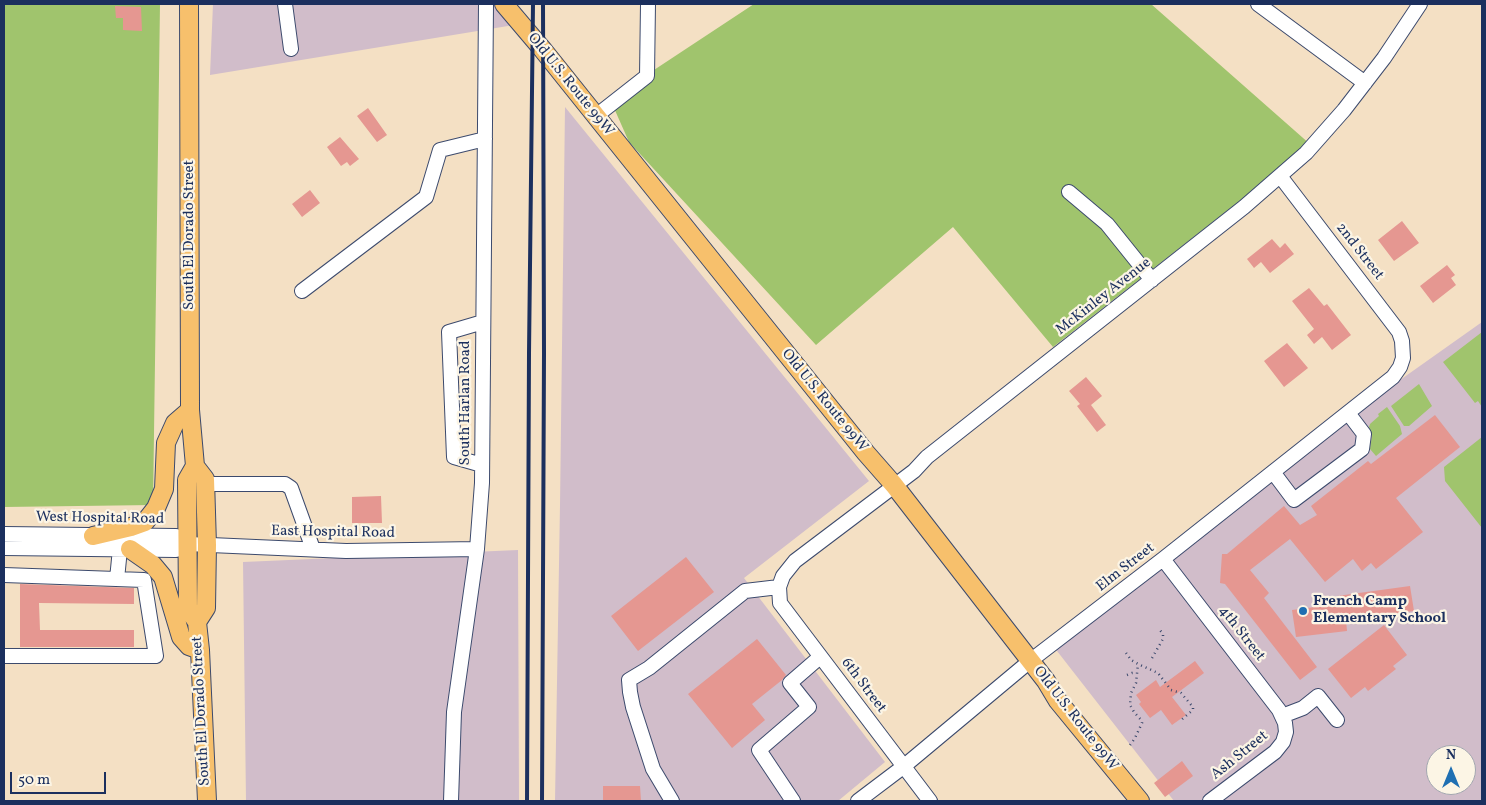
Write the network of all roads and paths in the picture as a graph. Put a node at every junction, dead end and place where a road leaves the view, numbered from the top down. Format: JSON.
{"nodes":[{"id":1,"x":189,"y":4,"type":"edge"},
{"id":2,"x":285,"y":4,"type":"edge"},
{"id":3,"x":486,"y":4,"type":"edge"},
{"id":4,"x":504,"y":4,"type":"edge"},
{"id":5,"x":648,"y":4,"type":"edge"},
{"id":6,"x":1258,"y":4,"type":"edge"},
{"id":7,"x":1420,"y":4,"type":"edge"},
{"id":8,"x":291,"y":49,"type":"dead end"},
{"id":9,"x":1365,"y":83,"type":"junction"},
{"id":10,"x":596,"y":116,"type":"junction"},
{"id":11,"x":485,"y":138,"type":"junction"},
{"id":12,"x":1280,"y":176,"type":"junction"},
{"id":13,"x":1069,"y":192,"type":"dead end"},
{"id":14,"x":1152,"y":280,"type":"junction"},
{"id":15,"x":302,"y":291,"type":"dead end"},
{"id":16,"x":483,"y":322,"type":"junction"},
{"id":17,"x":1403,"y":353,"type":"joint"},
{"id":18,"x":190,"y":410,"type":"junction"},
{"id":19,"x":1348,"y":413,"type":"junction"},
{"id":20,"x":482,"y":465,"type":"junction"},
{"id":21,"x":195,"y":466,"type":"junction"},
{"id":22,"x":1273,"y":472,"type":"junction"},
{"id":23,"x":205,"y":484,"type":"junction"},
{"id":24,"x":894,"y":484,"type":"junction"},
{"id":25,"x":4,"y":534,"type":"edge"},
{"id":26,"x":93,"y":536,"type":"junction"},
{"id":27,"x":188,"y":544,"type":"junction"},
{"id":28,"x":207,"y":545,"type":"junction"},
{"id":29,"x":4,"y":548,"type":"edge"},
{"id":30,"x":125,"y":549,"type":"junction"},
{"id":31,"x":313,"y":549,"type":"junction"},
{"id":32,"x":477,"y":549,"type":"junction"},
{"id":33,"x":1163,"y":559,"type":"junction"},
{"id":34,"x":4,"y":576,"type":"edge"},
{"id":35,"x":117,"y":579,"type":"junction"},
{"id":36,"x":779,"y":587,"type":"junction"},
{"id":37,"x":198,"y":622,"type":"junction"},
{"id":38,"x":1159,"y":629,"type":"dead end"},
{"id":39,"x":200,"y":650,"type":"junction"},
{"id":40,"x":1126,"y":653,"type":"dead end"},
{"id":41,"x":4,"y":656,"type":"edge"},
{"id":42,"x":820,"y":657,"type":"junction"},
{"id":43,"x":1152,"y":658,"type":"dead end"},
{"id":44,"x":1030,"y":661,"type":"junction"},
{"id":45,"x":1138,"y":664,"type":"junction"},
{"id":46,"x":1136,"y":673,"type":"junction"},
{"id":47,"x":1127,"y":675,"type":"dead end"},
{"id":48,"x":1282,"y":716,"type":"junction"},
{"id":49,"x":1337,"y":720,"type":"dead end"},
{"id":50,"x":1180,"y":721,"type":"dead end"},
{"id":51,"x":1286,"y":732,"type":"joint"},
{"id":52,"x":1130,"y":745,"type":"dead end"},
{"id":53,"x":903,"y":768,"type":"junction"},
{"id":54,"x":207,"y":801,"type":"edge"},
{"id":55,"x":451,"y":801,"type":"edge"},
{"id":56,"x":672,"y":801,"type":"edge"},
{"id":57,"x":793,"y":801,"type":"edge"},
{"id":58,"x":858,"y":801,"type":"edge"},
{"id":59,"x":930,"y":801,"type":"edge"},
{"id":60,"x":1140,"y":801,"type":"edge"},
{"id":61,"x":1210,"y":801,"type":"edge"}],
"edges":[{"from":1,"to":18,"type":"main road","name":"South El Dorado Street"},
{"from":2,"to":8,"type":"street"},
{"from":3,"to":11,"type":"street","name":"South Harlan Road"},
{"from":4,"to":10,"type":"main road","name":"Old U.S. Route 99W"},
{"from":5,"to":10,"type":"street"},
{"from":6,"to":9,"type":"street"},
{"from":7,"to":9,"type":"street","name":"McKinley Avenue"},
{"from":9,"to":12,"type":"street","name":"McKinley Avenue"},
{"from":10,"to":24,"type":"main road","name":"Old U.S. Route 99W"},
{"from":11,"to":15,"type":"street"},
{"from":11,"to":16,"type":"street","name":"South Harlan Road"},
{"from":12,"to":14,"type":"street","name":"McKinley Avenue"},
{"from":12,"to":17,"type":"street","name":"2nd Street"},
{"from":13,"to":14,"type":"street"},
{"from":14,"to":24,"type":"street","name":"McKinley Avenue"},
{"from":16,"to":20,"type":"street","name":"South Harlan Road"},
{"from":16,"to":20,"type":"street"},
{"from":17,"to":19,"type":"street","name":"Elm Street"},
{"from":18,"to":21,"type":"main road","name":"South El Dorado Street"},
{"from":18,"to":26,"type":"main road"},
{"from":19,"to":22,"type":"street","name":"Elm Street"},
{"from":19,"to":22,"type":"street"},
{"from":20,"to":32,"type":"street","name":"South Harlan Road"},
{"from":21,"to":23,"type":"main road","name":"South El Dorado Street"},
{"from":21,"to":27,"type":"main road","name":"South El Dorado Street"},
{"from":22,"to":33,"type":"street","name":"Elm Street"},
{"from":23,"to":28,"type":"main road","name":"South El Dorado Street"},
{"from":23,"to":31,"type":"street"},
{"from":24,"to":36,"type":"street","name":"McKinley Avenue"},
{"from":24,"to":44,"type":"main road","name":"Old U.S. Route 99W"},
{"from":25,"to":26,"type":"street","name":"West Hospital Road"},
{"from":26,"to":27,"type":"street","name":"West Hospital Road"},
{"from":27,"to":28,"type":"street","name":"East Hospital Road"},
{"from":27,"to":30,"type":"street","name":"West Hospital Road"},
{"from":27,"to":37,"type":"main road","name":"South El Dorado Street"},
{"from":28,"to":31,"type":"street","name":"East Hospital Road"},
{"from":28,"to":37,"type":"main road","name":"South El Dorado Street"},
{"from":29,"to":30,"type":"street","name":"West Hospital Road"},
{"from":30,"to":35,"type":"street"},
{"from":30,"to":39,"type":"main road"},
{"from":31,"to":32,"type":"street","name":"East Hospital Road"},
{"from":32,"to":55,"type":"street","name":"South Harlan Road"},
{"from":33,"to":44,"type":"street","name":"Elm Street"},
{"from":33,"to":48,"type":"street","name":"4th Street"},
{"from":34,"to":35,"type":"street"},
{"from":35,"to":41,"type":"street"},
{"from":36,"to":42,"type":"street","name":"6th Street"},
{"from":36,"to":56,"type":"street"},
{"from":37,"to":39,"type":"main road","name":"South El Dorado Street"},
{"from":38,"to":43,"type":"path"},
{"from":39,"to":54,"type":"main road","name":"South El Dorado Street"},
{"from":40,"to":45,"type":"path"},
{"from":42,"to":53,"type":"street","name":"6th Street"},
{"from":42,"to":57,"type":"street"},
{"from":44,"to":53,"type":"street","name":"Elm Street"},
{"from":44,"to":60,"type":"main road","name":"Old U.S. Route 99W"},
{"from":45,"to":46,"type":"path"},
{"from":45,"to":50,"type":"path"},
{"from":46,"to":47,"type":"path"},
{"from":46,"to":52,"type":"path"},
{"from":48,"to":49,"type":"street"},
{"from":48,"to":51,"type":"street","name":"4th Street"},
{"from":51,"to":61,"type":"street","name":"Ash Street"},
{"from":53,"to":58,"type":"street","name":"Elm Street"},
{"from":53,"to":59,"type":"street","name":"6th Street"}]}
